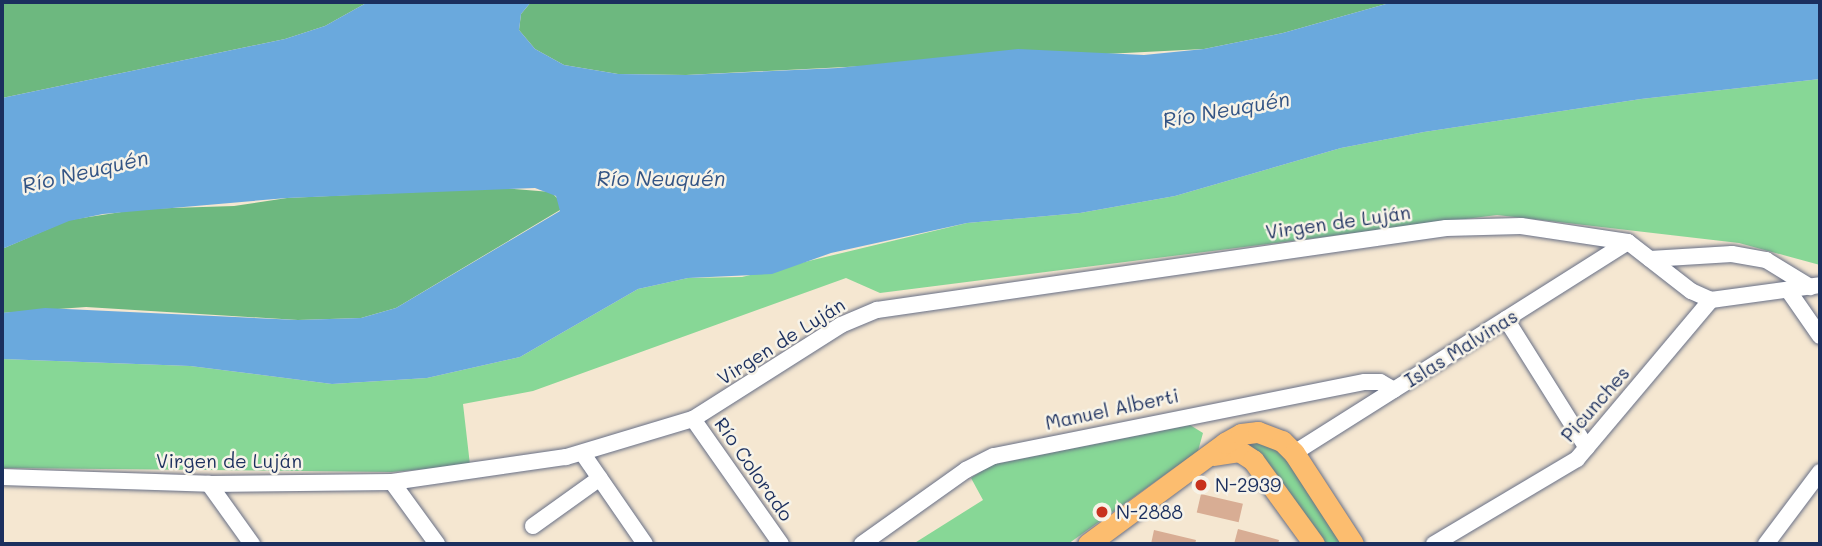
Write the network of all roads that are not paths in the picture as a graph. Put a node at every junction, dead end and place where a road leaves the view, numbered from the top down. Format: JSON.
{"nodes":[{"id":1,"x":1628,"y":242,"type":"junction"},
{"id":2,"x":1650,"y":259,"type":"junction"},
{"id":3,"x":1815,"y":286,"type":"edge"},
{"id":4,"x":1788,"y":290,"type":"junction"},
{"id":5,"x":1711,"y":300,"type":"junction"},
{"id":6,"x":1506,"y":319,"type":"junction"},
{"id":7,"x":1820,"y":336,"type":"edge"},
{"id":8,"x":1394,"y":390,"type":"junction"},
{"id":9,"x":693,"y":419,"type":"junction"},
{"id":10,"x":1587,"y":448,"type":"junction"},
{"id":11,"x":1294,"y":453,"type":"junction"},
{"id":12,"x":583,"y":454,"type":"junction"},
{"id":13,"x":1209,"y":457,"type":"junction"},
{"id":14,"x":1820,"y":472,"type":"edge"},
{"id":15,"x":2,"y":477,"type":"edge"},
{"id":16,"x":600,"y":478,"type":"junction"},
{"id":17,"x":392,"y":482,"type":"junction"},
{"id":18,"x":209,"y":484,"type":"junction"},
{"id":19,"x":533,"y":526,"type":"dead end"},
{"id":20,"x":1451,"y":538,"type":"edge"},
{"id":21,"x":252,"y":544,"type":"edge"},
{"id":22,"x":436,"y":544,"type":"edge"},
{"id":23,"x":645,"y":544,"type":"edge"},
{"id":24,"x":781,"y":544,"type":"edge"},
{"id":25,"x":862,"y":544,"type":"edge"},
{"id":26,"x":1088,"y":544,"type":"edge"},
{"id":27,"x":1314,"y":544,"type":"edge"},
{"id":28,"x":1353,"y":544,"type":"edge"},
{"id":29,"x":1434,"y":544,"type":"edge"},
{"id":30,"x":1766,"y":544,"type":"edge"}],
"edges":[{"from":1,"to":2,"type":"street"},
{"from":1,"to":6,"type":"street","name":"Islas Malvinas"},
{"from":1,"to":9,"type":"street","name":"Virgen de Luján"},
{"from":2,"to":3,"type":"street"},
{"from":2,"to":5,"type":"street"},
{"from":3,"to":4,"type":"street"},
{"from":4,"to":5,"type":"street"},
{"from":4,"to":7,"type":"street"},
{"from":5,"to":10,"type":"street","name":"Picunches"},
{"from":6,"to":8,"type":"street","name":"Islas Malvinas"},
{"from":6,"to":10,"type":"street"},
{"from":8,"to":11,"type":"street","name":"Islas Malvinas"},
{"from":8,"to":25,"type":"street","name":"Manuel Alberti"},
{"from":9,"to":12,"type":"street","name":"Virgen de Luján"},
{"from":9,"to":24,"type":"street","name":"Río Colorado"},
{"from":10,"to":20,"type":"street","name":"Picunches"},
{"from":11,"to":13,"type":"main road"},
{"from":11,"to":28,"type":"main road"},
{"from":12,"to":16,"type":"street"},
{"from":12,"to":17,"type":"street","name":"Virgen de Luján"},
{"from":13,"to":26,"type":"main road"},
{"from":13,"to":27,"type":"main road"},
{"from":14,"to":30,"type":"street"},
{"from":15,"to":18,"type":"street","name":"Virgen de Luján"},
{"from":16,"to":19,"type":"street"},
{"from":16,"to":23,"type":"street"},
{"from":17,"to":18,"type":"street","name":"Virgen de Luján"},
{"from":17,"to":22,"type":"street"},
{"from":18,"to":21,"type":"street"},
{"from":20,"to":29,"type":"street","name":"Picunches"}]}
